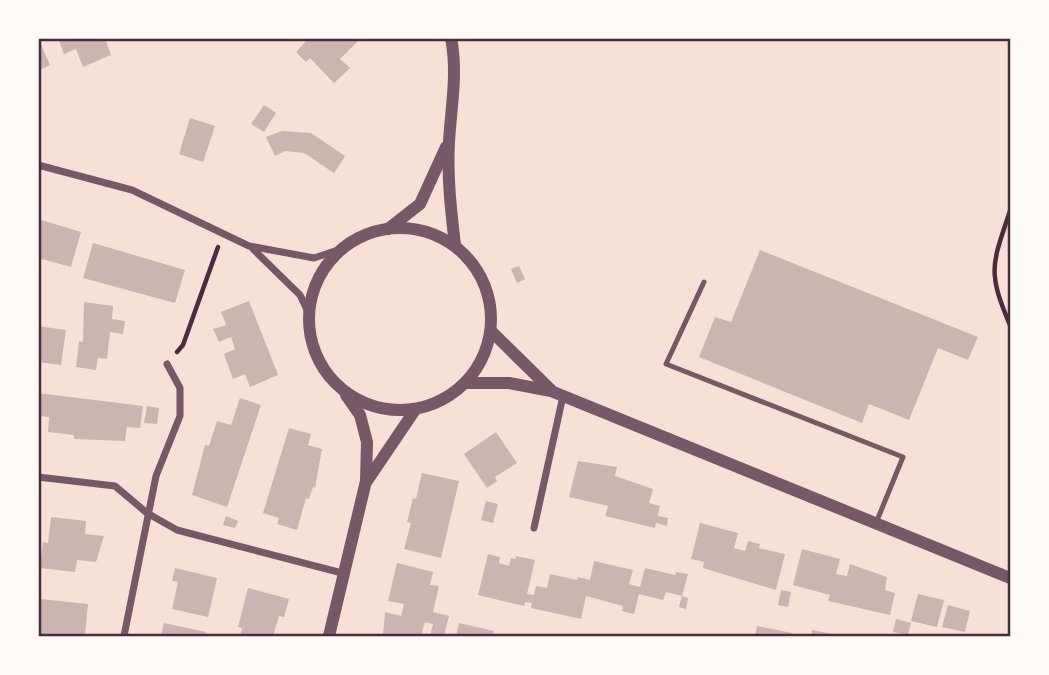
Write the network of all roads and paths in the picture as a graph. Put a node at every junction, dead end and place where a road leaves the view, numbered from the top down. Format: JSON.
{"nodes":[{"id":1,"x":451,"y":38,"type":"edge"},
{"id":2,"x":449,"y":140,"type":"junction"},
{"id":3,"x":38,"y":165,"type":"edge"},
{"id":4,"x":1010,"y":211,"type":"edge"},
{"id":5,"x":388,"y":229,"type":"junction"},
{"id":6,"x":223,"y":234,"type":"junction"},
{"id":7,"x":455,"y":245,"type":"junction"},
{"id":8,"x":249,"y":246,"type":"junction"},
{"id":9,"x":341,"y":249,"type":"junction"},
{"id":10,"x":704,"y":282,"type":"dead end"},
{"id":11,"x":1007,"y":310,"type":"edge"},
{"id":12,"x":309,"y":314,"type":"junction"},
{"id":13,"x":1010,"y":325,"type":"edge"},
{"id":14,"x":492,"y":332,"type":"junction"},
{"id":15,"x":167,"y":363,"type":"joint"},
{"id":16,"x":466,"y":383,"type":"junction"},
{"id":17,"x":341,"y":389,"type":"junction"},
{"id":18,"x":557,"y":393,"type":"junction"},
{"id":19,"x":415,"y":410,"type":"junction"},
{"id":20,"x":38,"y":477,"type":"edge"},
{"id":21,"x":366,"y":481,"type":"junction"},
{"id":22,"x":147,"y":513,"type":"junction"},
{"id":23,"x":876,"y":523,"type":"junction"},
{"id":24,"x":534,"y":528,"type":"dead end"},
{"id":25,"x":342,"y":573,"type":"junction"},
{"id":26,"x":1010,"y":578,"type":"edge"},
{"id":27,"x":124,"y":636,"type":"edge"},
{"id":28,"x":329,"y":636,"type":"edge"}],
"edges":[{"from":1,"to":2,"type":"street"},
{"from":2,"to":5,"type":"street"},
{"from":2,"to":7,"type":"street"},
{"from":3,"to":6,"type":"street"},
{"from":4,"to":11,"type":"path"},
{"from":5,"to":7,"type":"street"},
{"from":5,"to":9,"type":"street"},
{"from":6,"to":8,"type":"street"},
{"from":6,"to":15,"type":"path"},
{"from":7,"to":14,"type":"street"},
{"from":8,"to":9,"type":"street"},
{"from":8,"to":12,"type":"street"},
{"from":9,"to":12,"type":"street"},
{"from":10,"to":23,"type":"lane"},
{"from":11,"to":13,"type":"path"},
{"from":12,"to":17,"type":"street"},
{"from":14,"to":16,"type":"street"},
{"from":14,"to":18,"type":"street"},
{"from":15,"to":22,"type":"street"},
{"from":16,"to":18,"type":"street"},
{"from":16,"to":19,"type":"street"},
{"from":17,"to":19,"type":"street"},
{"from":17,"to":21,"type":"street"},
{"from":18,"to":23,"type":"street"},
{"from":18,"to":24,"type":"street"},
{"from":19,"to":21,"type":"street"},
{"from":20,"to":22,"type":"street"},
{"from":21,"to":25,"type":"street"},
{"from":22,"to":25,"type":"street"},
{"from":22,"to":27,"type":"street"},
{"from":23,"to":26,"type":"street"},
{"from":25,"to":28,"type":"street"}]}
